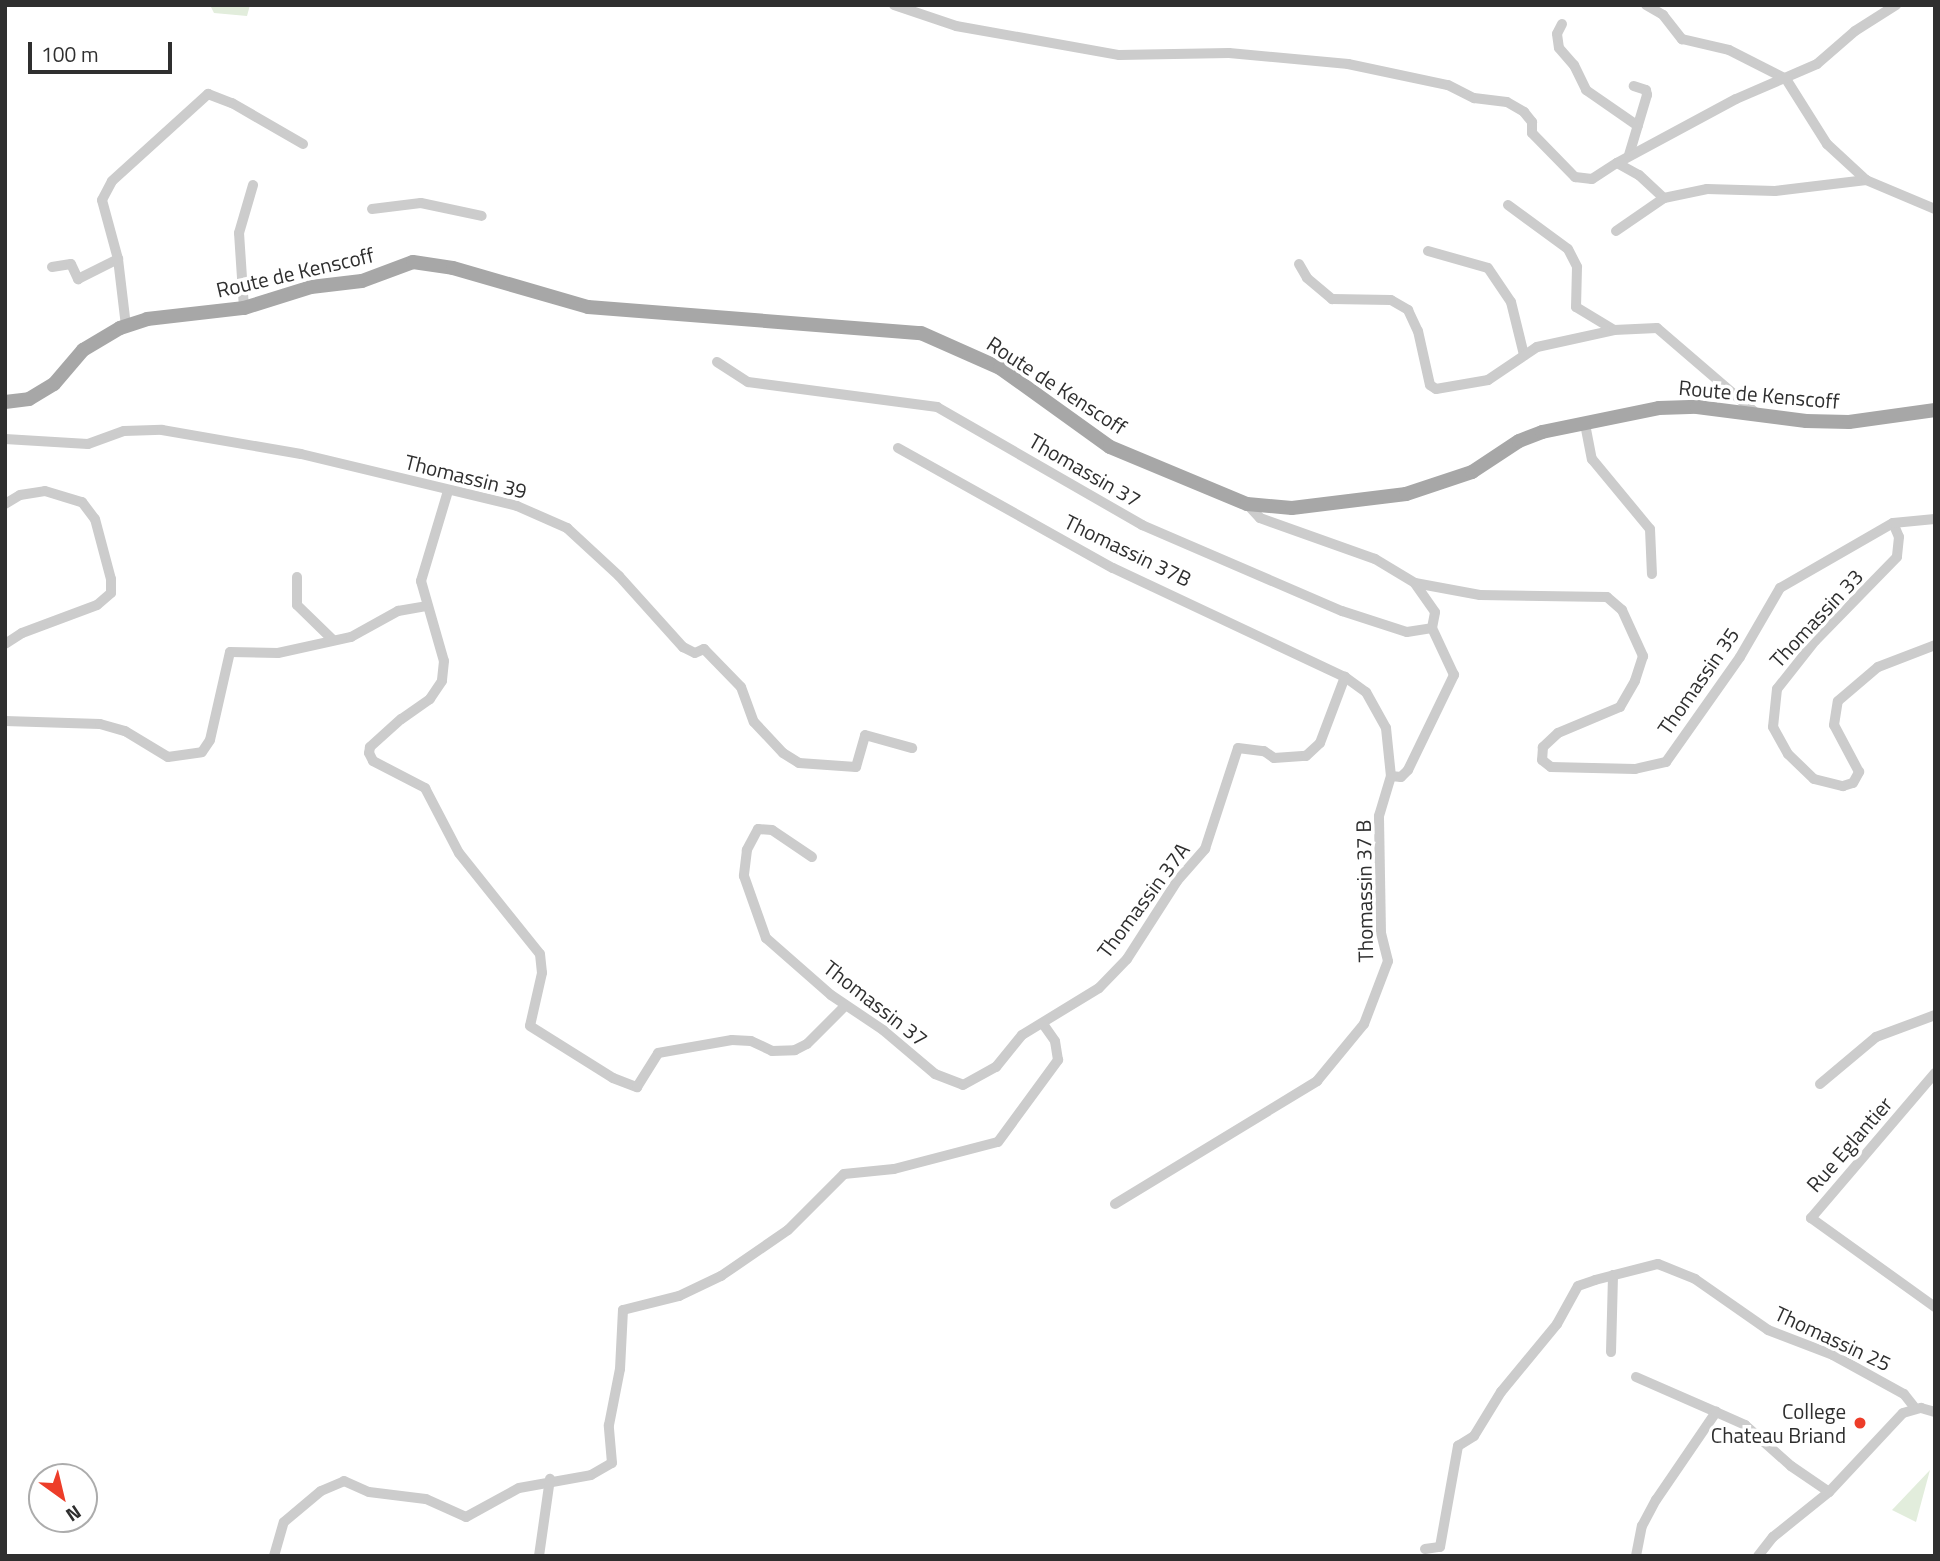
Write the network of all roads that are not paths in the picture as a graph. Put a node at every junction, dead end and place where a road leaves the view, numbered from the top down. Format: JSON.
{"nodes":[{"id":1,"x":894,"y":5,"type":"edge"},
{"id":2,"x":1646,"y":5,"type":"edge"},
{"id":3,"x":1896,"y":5,"type":"edge"},
{"id":4,"x":1562,"y":24,"type":"dead end"},
{"id":5,"x":1786,"y":79,"type":"junction"},
{"id":6,"x":1634,"y":86,"type":"dead end"},
{"id":7,"x":1638,"y":126,"type":"junction"},
{"id":8,"x":303,"y":144,"type":"dead end"},
{"id":9,"x":1629,"y":155,"type":"junction"},
{"id":10,"x":1617,"y":163,"type":"junction"},
{"id":11,"x":1866,"y":180,"type":"junction"},
{"id":12,"x":253,"y":185,"type":"dead end"},
{"id":13,"x":1664,"y":198,"type":"junction"},
{"id":14,"x":1508,"y":205,"type":"dead end"},
{"id":15,"x":372,"y":209,"type":"dead end"},
{"id":16,"x":1935,"y":209,"type":"edge"},
{"id":17,"x":482,"y":216,"type":"dead end"},
{"id":18,"x":1616,"y":231,"type":"dead end"},
{"id":19,"x":1428,"y":251,"type":"dead end"},
{"id":20,"x":117,"y":259,"type":"junction"},
{"id":21,"x":1298,"y":264,"type":"dead end"},
{"id":22,"x":52,"y":267,"type":"dead end"},
{"id":23,"x":244,"y":308,"type":"junction"},
{"id":24,"x":126,"y":326,"type":"junction"},
{"id":25,"x":1614,"y":330,"type":"junction"},
{"id":26,"x":1524,"y":355,"type":"junction"},
{"id":27,"x":717,"y":362,"type":"dead end"},
{"id":28,"x":5,"y":402,"type":"edge"},
{"id":29,"x":1935,"y":410,"type":"edge"},
{"id":30,"x":1760,"y":416,"type":"junction"},
{"id":31,"x":1585,"y":424,"type":"junction"},
{"id":32,"x":5,"y":439,"type":"edge"},
{"id":33,"x":898,"y":449,"type":"dead end"},
{"id":34,"x":448,"y":491,"type":"junction"},
{"id":35,"x":5,"y":503,"type":"edge"},
{"id":36,"x":1247,"y":504,"type":"junction"},
{"id":37,"x":1935,"y":519,"type":"edge"},
{"id":38,"x":1893,"y":523,"type":"junction"},
{"id":39,"x":1652,"y":574,"type":"dead end"},
{"id":40,"x":297,"y":577,"type":"dead end"},
{"id":41,"x":1415,"y":583,"type":"junction"},
{"id":42,"x":425,"y":606,"type":"junction"},
{"id":43,"x":1433,"y":628,"type":"junction"},
{"id":44,"x":333,"y":640,"type":"junction"},
{"id":45,"x":5,"y":645,"type":"edge"},
{"id":46,"x":1935,"y":645,"type":"edge"},
{"id":47,"x":1345,"y":677,"type":"junction"},
{"id":48,"x":5,"y":721,"type":"edge"},
{"id":49,"x":912,"y":748,"type":"dead end"},
{"id":50,"x":1391,"y":776,"type":"junction"},
{"id":51,"x":812,"y":857,"type":"dead end"},
{"id":52,"x":845,"y":1006,"type":"junction"},
{"id":53,"x":1935,"y":1014,"type":"edge"},
{"id":54,"x":1043,"y":1024,"type":"junction"},
{"id":55,"x":1935,"y":1073,"type":"edge"},
{"id":56,"x":1820,"y":1084,"type":"dead end"},
{"id":57,"x":1115,"y":1204,"type":"dead end"},
{"id":58,"x":1613,"y":1275,"type":"junction"},
{"id":59,"x":1935,"y":1307,"type":"edge"},
{"id":60,"x":1611,"y":1352,"type":"dead end"},
{"id":61,"x":1636,"y":1377,"type":"dead end"},
{"id":62,"x":1915,"y":1408,"type":"junction"},
{"id":63,"x":1716,"y":1412,"type":"junction"},
{"id":64,"x":1935,"y":1412,"type":"edge"},
{"id":65,"x":550,"y":1479,"type":"junction"},
{"id":66,"x":1829,"y":1492,"type":"junction"},
{"id":67,"x":1425,"y":1549,"type":"dead end"},
{"id":68,"x":274,"y":1556,"type":"edge"},
{"id":69,"x":539,"y":1556,"type":"edge"},
{"id":70,"x":1636,"y":1556,"type":"edge"},
{"id":71,"x":1758,"y":1556,"type":"edge"}],
"edges":[{"from":1,"to":10,"type":"street"},
{"from":2,"to":5,"type":"street"},
{"from":3,"to":5,"type":"street"},
{"from":4,"to":7,"type":"street"},
{"from":5,"to":9,"type":"street"},
{"from":5,"to":11,"type":"street"},
{"from":6,"to":7,"type":"street"},
{"from":7,"to":9,"type":"street"},
{"from":8,"to":20,"type":"street"},
{"from":9,"to":10,"type":"street"},
{"from":10,"to":13,"type":"street"},
{"from":11,"to":13,"type":"street"},
{"from":11,"to":16,"type":"street"},
{"from":12,"to":23,"type":"street"},
{"from":13,"to":18,"type":"street"},
{"from":14,"to":25,"type":"street"},
{"from":15,"to":17,"type":"street"},
{"from":19,"to":26,"type":"street"},
{"from":20,"to":22,"type":"street"},
{"from":20,"to":24,"type":"street"},
{"from":21,"to":26,"type":"street"},
{"from":23,"to":24,"type":"main road","name":"Route de Kenscoff"},
{"from":23,"to":36,"type":"main road","name":"Route de Kenscoff"},
{"from":24,"to":28,"type":"main road","name":"Route de Kenscoff"},
{"from":25,"to":26,"type":"street"},
{"from":25,"to":30,"type":"street"},
{"from":27,"to":43,"type":"street","name":"Thomassin 37"},
{"from":29,"to":30,"type":"main road","name":"Route de Kenscoff"},
{"from":30,"to":31,"type":"main road","name":"Route de Kenscoff"},
{"from":31,"to":36,"type":"main road","name":"Route de Kenscoff"},
{"from":31,"to":39,"type":"street"},
{"from":32,"to":34,"type":"street","name":"Thomassin 39"},
{"from":33,"to":47,"type":"street","name":"Thomassin 37B"},
{"from":34,"to":42,"type":"street"},
{"from":34,"to":49,"type":"street","name":"Thomassin 39"},
{"from":35,"to":45,"type":"street"},
{"from":36,"to":41,"type":"street"},
{"from":37,"to":38,"type":"street","name":"Thomassin 35"},
{"from":38,"to":41,"type":"street","name":"Thomassin 35"},
{"from":38,"to":46,"type":"street","name":"Thomassin 33"},
{"from":40,"to":44,"type":"street"},
{"from":41,"to":43,"type":"street"},
{"from":42,"to":44,"type":"street"},
{"from":42,"to":52,"type":"street"},
{"from":43,"to":50,"type":"street"},
{"from":44,"to":48,"type":"street"},
{"from":47,"to":50,"type":"street"},
{"from":47,"to":54,"type":"street","name":"Thomassin 37A"},
{"from":50,"to":57,"type":"street","name":"Thomassin 37 B"},
{"from":51,"to":52,"type":"street","name":"Thomassin 37"},
{"from":52,"to":54,"type":"street","name":"Thomassin 37"},
{"from":53,"to":56,"type":"street"},
{"from":54,"to":65,"type":"street"},
{"from":55,"to":59,"type":"street","name":"Rue Eglantier"},
{"from":58,"to":60,"type":"street"},
{"from":58,"to":62,"type":"street","name":"Thomassin 25"},
{"from":58,"to":67,"type":"street"},
{"from":61,"to":63,"type":"street"},
{"from":62,"to":64,"type":"street","name":"Thomassin 25"},
{"from":62,"to":66,"type":"street"},
{"from":63,"to":66,"type":"street"},
{"from":63,"to":70,"type":"street"},
{"from":65,"to":68,"type":"street"},
{"from":65,"to":69,"type":"street"},
{"from":66,"to":71,"type":"street"}]}
